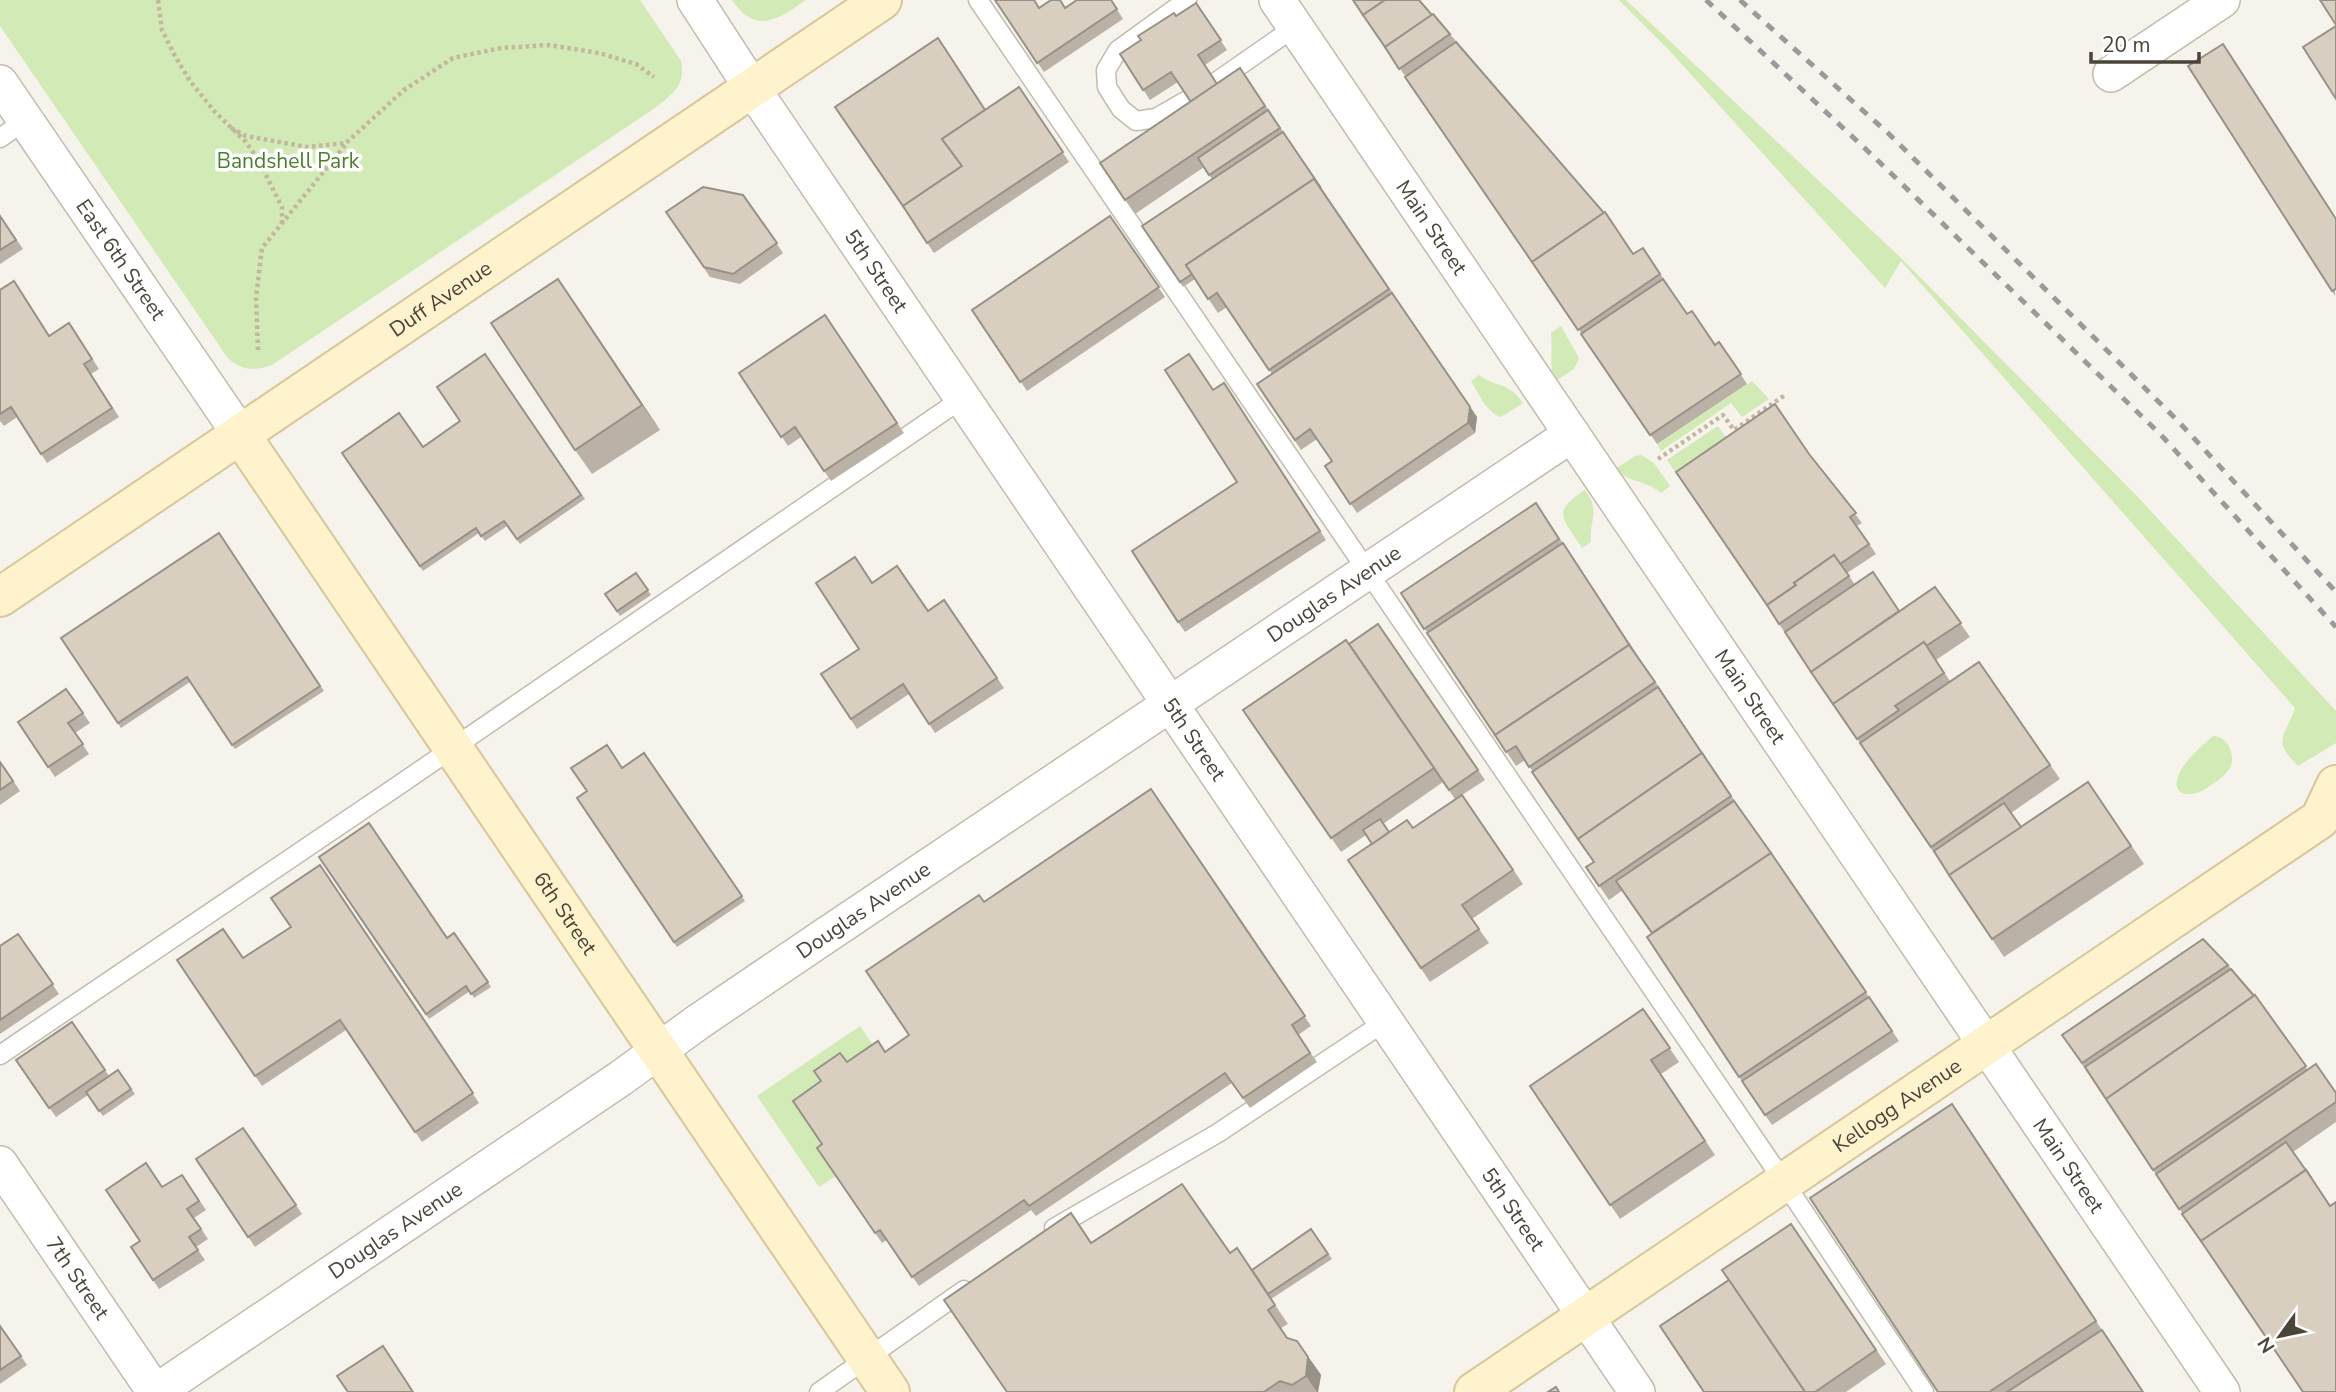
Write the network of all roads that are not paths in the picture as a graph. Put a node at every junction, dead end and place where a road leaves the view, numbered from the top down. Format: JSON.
{"nodes":[{"id":1,"x":695,"y":0,"type":"edge"},
{"id":2,"x":882,"y":0,"type":"edge"},
{"id":3,"x":978,"y":0,"type":"edge"},
{"id":4,"x":1187,"y":0,"type":"edge"},
{"id":5,"x":2222,"y":0,"type":"edge"},
{"id":6,"x":1286,"y":13,"type":"edge"},
{"id":7,"x":2111,"y":74,"type":"dead end"},
{"id":8,"x":1216,"y":82,"type":"edge"},
{"id":9,"x":0,"y":83,"type":"edge"},
{"id":10,"x":752,"y":88,"type":"junction"},
{"id":11,"x":1189,"y":99,"type":"edge"},
{"id":12,"x":13,"y":129,"type":"edge"},
{"id":13,"x":963,"y":398,"type":"junction"},
{"id":14,"x":240,"y":434,"type":"junction"},
{"id":15,"x":1572,"y":434,"type":"junction"},
{"id":16,"x":1367,"y":570,"type":"junction"},
{"id":17,"x":0,"y":597,"type":"edge"},
{"id":18,"x":1171,"y":704,"type":"junction"},
{"id":19,"x":453,"y":748,"type":"junction"},
{"id":20,"x":2331,"y":807,"type":"edge"},
{"id":21,"x":1386,"y":1020,"type":"junction"},
{"id":22,"x":1986,"y":1045,"type":"junction"},
{"id":23,"x":659,"y":1050,"type":"junction"},
{"id":24,"x":0,"y":1055,"type":"edge"},
{"id":25,"x":0,"y":1164,"type":"edge"},
{"id":26,"x":1784,"y":1182,"type":"junction"},
{"id":27,"x":1038,"y":1239,"type":"edge"},
{"id":28,"x":983,"y":1276,"type":"edge"},
{"id":29,"x":1586,"y":1316,"type":"junction"},
{"id":30,"x":867,"y":1358,"type":"junction"},
{"id":31,"x":156,"y":1392,"type":"edge"},
{"id":32,"x":819,"y":1392,"type":"edge"},
{"id":33,"x":890,"y":1392,"type":"edge"},
{"id":34,"x":1474,"y":1392,"type":"edge"},
{"id":35,"x":1637,"y":1392,"type":"edge"},
{"id":36,"x":1924,"y":1392,"type":"edge"},
{"id":37,"x":2221,"y":1392,"type":"edge"}],
"edges":[{"from":1,"to":10,"type":"street","name":"5th Street"},
{"from":2,"to":10,"type":"main road","name":"Duff Avenue"},
{"from":3,"to":16,"type":"lane"},
{"from":4,"to":11,"type":"lane"},
{"from":5,"to":7,"type":"street"},
{"from":6,"to":8,"type":"lane"},
{"from":6,"to":15,"type":"street","name":"Main Street"},
{"from":9,"to":12,"type":"street","name":"East 6th Street"},
{"from":10,"to":13,"type":"street","name":"5th Street"},
{"from":10,"to":14,"type":"main road","name":"Duff Avenue"},
{"from":12,"to":14,"type":"street","name":"East 6th Street"},
{"from":13,"to":18,"type":"street","name":"5th Street"},
{"from":13,"to":19,"type":"lane"},
{"from":14,"to":17,"type":"main road","name":"Duff Avenue"},
{"from":14,"to":19,"type":"main road","name":"6th Street"},
{"from":15,"to":16,"type":"street","name":"Douglas Avenue"},
{"from":15,"to":22,"type":"street","name":"Main Street"},
{"from":16,"to":18,"type":"street","name":"Douglas Avenue"},
{"from":16,"to":26,"type":"lane"},
{"from":18,"to":21,"type":"street","name":"5th Street"},
{"from":18,"to":23,"type":"street","name":"Douglas Avenue"},
{"from":19,"to":23,"type":"main road","name":"6th Street"},
{"from":19,"to":24,"type":"lane"},
{"from":20,"to":22,"type":"main road","name":"Kellogg Avenue"},
{"from":21,"to":27,"type":"lane"},
{"from":21,"to":29,"type":"street","name":"5th Street"},
{"from":22,"to":26,"type":"main road","name":"Kellogg Avenue"},
{"from":22,"to":37,"type":"street","name":"Main Street"},
{"from":23,"to":30,"type":"main road","name":"6th Street"},
{"from":23,"to":31,"type":"street","name":"Douglas Avenue"},
{"from":25,"to":31,"type":"street","name":"7th Street"},
{"from":26,"to":29,"type":"main road","name":"Kellogg Avenue"},
{"from":26,"to":36,"type":"lane"},
{"from":28,"to":30,"type":"lane"},
{"from":29,"to":34,"type":"main road","name":"Kellogg Avenue"},
{"from":29,"to":35,"type":"street","name":"5th Street"},
{"from":30,"to":32,"type":"lane"},
{"from":30,"to":33,"type":"main road","name":"6th Street"}]}
